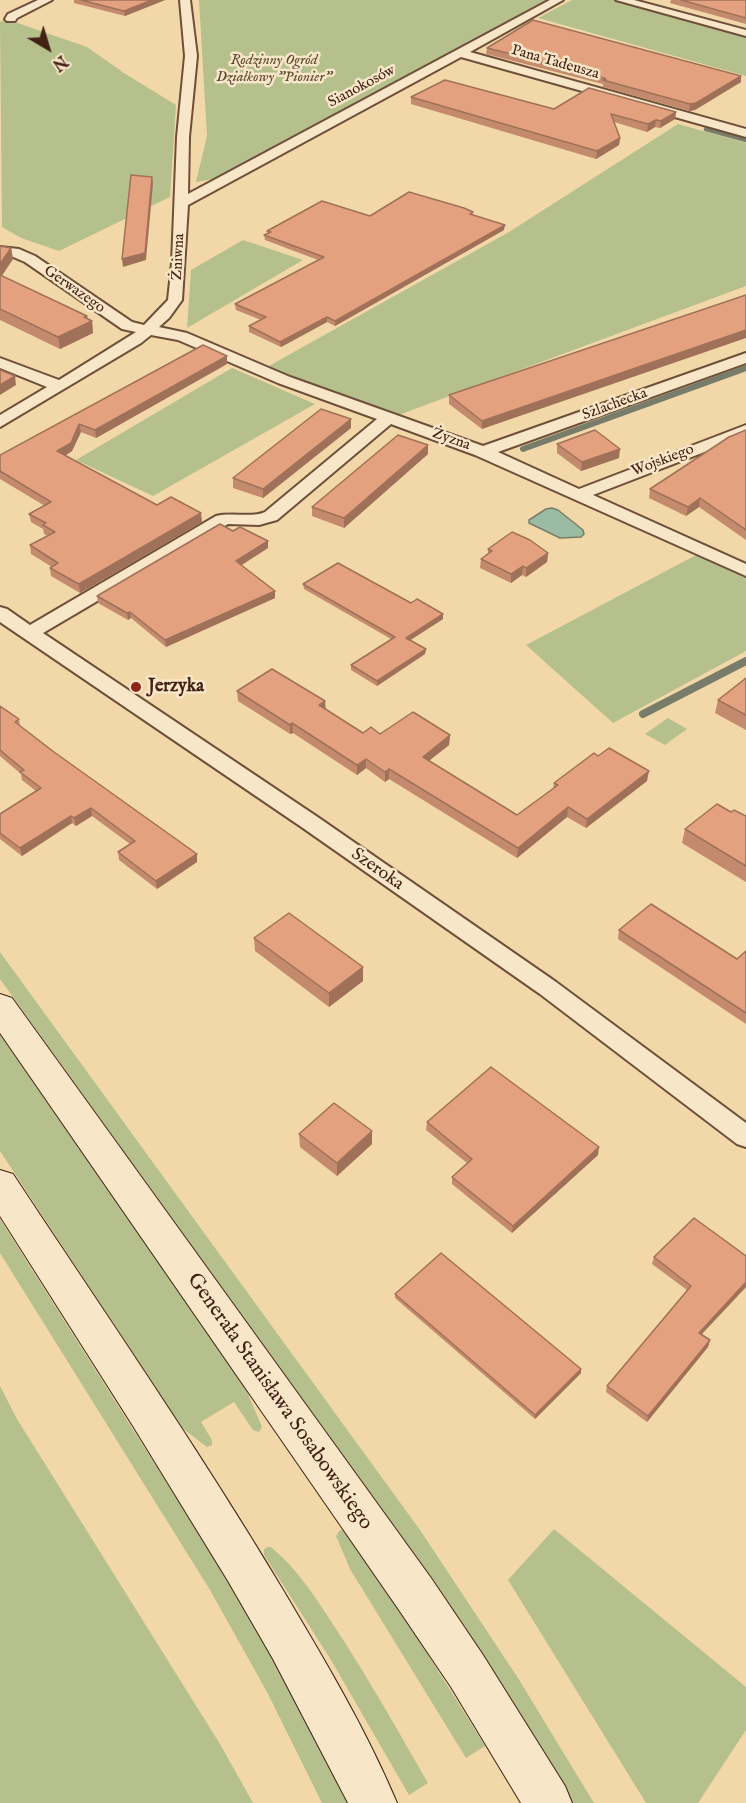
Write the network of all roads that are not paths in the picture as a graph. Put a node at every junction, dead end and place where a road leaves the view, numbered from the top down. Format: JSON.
{"nodes":[{"id":1,"x":47,"y":0,"type":"edge"},
{"id":2,"x":185,"y":0,"type":"edge"},
{"id":3,"x":558,"y":0,"type":"edge"},
{"id":4,"x":621,"y":0,"type":"edge"},
{"id":5,"x":11,"y":20,"type":"dead end"},
{"id":6,"x":746,"y":33,"type":"edge"},
{"id":7,"x":459,"y":53,"type":"junction"},
{"id":8,"x":746,"y":133,"type":"edge"},
{"id":9,"x":182,"y":203,"type":"junction"},
{"id":10,"x":0,"y":251,"type":"edge"},
{"id":11,"x":149,"y":330,"type":"junction"},
{"id":12,"x":746,"y":358,"type":"edge"},
{"id":13,"x":4,"y":368,"type":"edge"},
{"id":14,"x":60,"y":386,"type":"junction"},
{"id":15,"x":388,"y":418,"type":"junction"},
{"id":16,"x":0,"y":422,"type":"edge"},
{"id":17,"x":746,"y":430,"type":"edge"},
{"id":18,"x":483,"y":452,"type":"junction"},
{"id":19,"x":581,"y":495,"type":"junction"},
{"id":20,"x":746,"y":570,"type":"edge"},
{"id":21,"x":0,"y":614,"type":"edge"},
{"id":22,"x":30,"y":633,"type":"junction"},
{"id":23,"x":0,"y":1007,"type":"edge"},
{"id":24,"x":746,"y":1137,"type":"edge"},
{"id":25,"x":0,"y":1185,"type":"edge"},
{"id":26,"x":373,"y":1803,"type":"edge"},
{"id":27,"x":548,"y":1803,"type":"edge"}],
"edges":[{"from":1,"to":5,"type":"street"},
{"from":2,"to":9,"type":"street","name":"Żniwna"},
{"from":3,"to":7,"type":"street","name":"Sianokosów"},
{"from":4,"to":6,"type":"street"},
{"from":7,"to":8,"type":"street","name":"Pana Tadeusza"},
{"from":7,"to":9,"type":"street","name":"Sianokosów"},
{"from":9,"to":11,"type":"street","name":"Żniwna"},
{"from":10,"to":11,"type":"street","name":"Gerwazego"},
{"from":11,"to":14,"type":"street","name":"Żniwna"},
{"from":11,"to":15,"type":"street","name":"Żyzna"},
{"from":12,"to":18,"type":"street","name":"Szlachecka"},
{"from":13,"to":14,"type":"street"},
{"from":14,"to":16,"type":"street","name":"Żniwna"},
{"from":15,"to":18,"type":"street","name":"Żyzna"},
{"from":15,"to":22,"type":"street"},
{"from":17,"to":19,"type":"street","name":"Wojskiego"},
{"from":18,"to":19,"type":"street","name":"Żyzna"},
{"from":19,"to":20,"type":"street","name":"Żyzna"},
{"from":21,"to":22,"type":"street","name":"Szeroka"},
{"from":22,"to":24,"type":"street","name":"Szeroka"},
{"from":23,"to":27,"type":"main road","name":"Generała Stanisława Sosabowskiego"},
{"from":25,"to":26,"type":"main road"}]}
